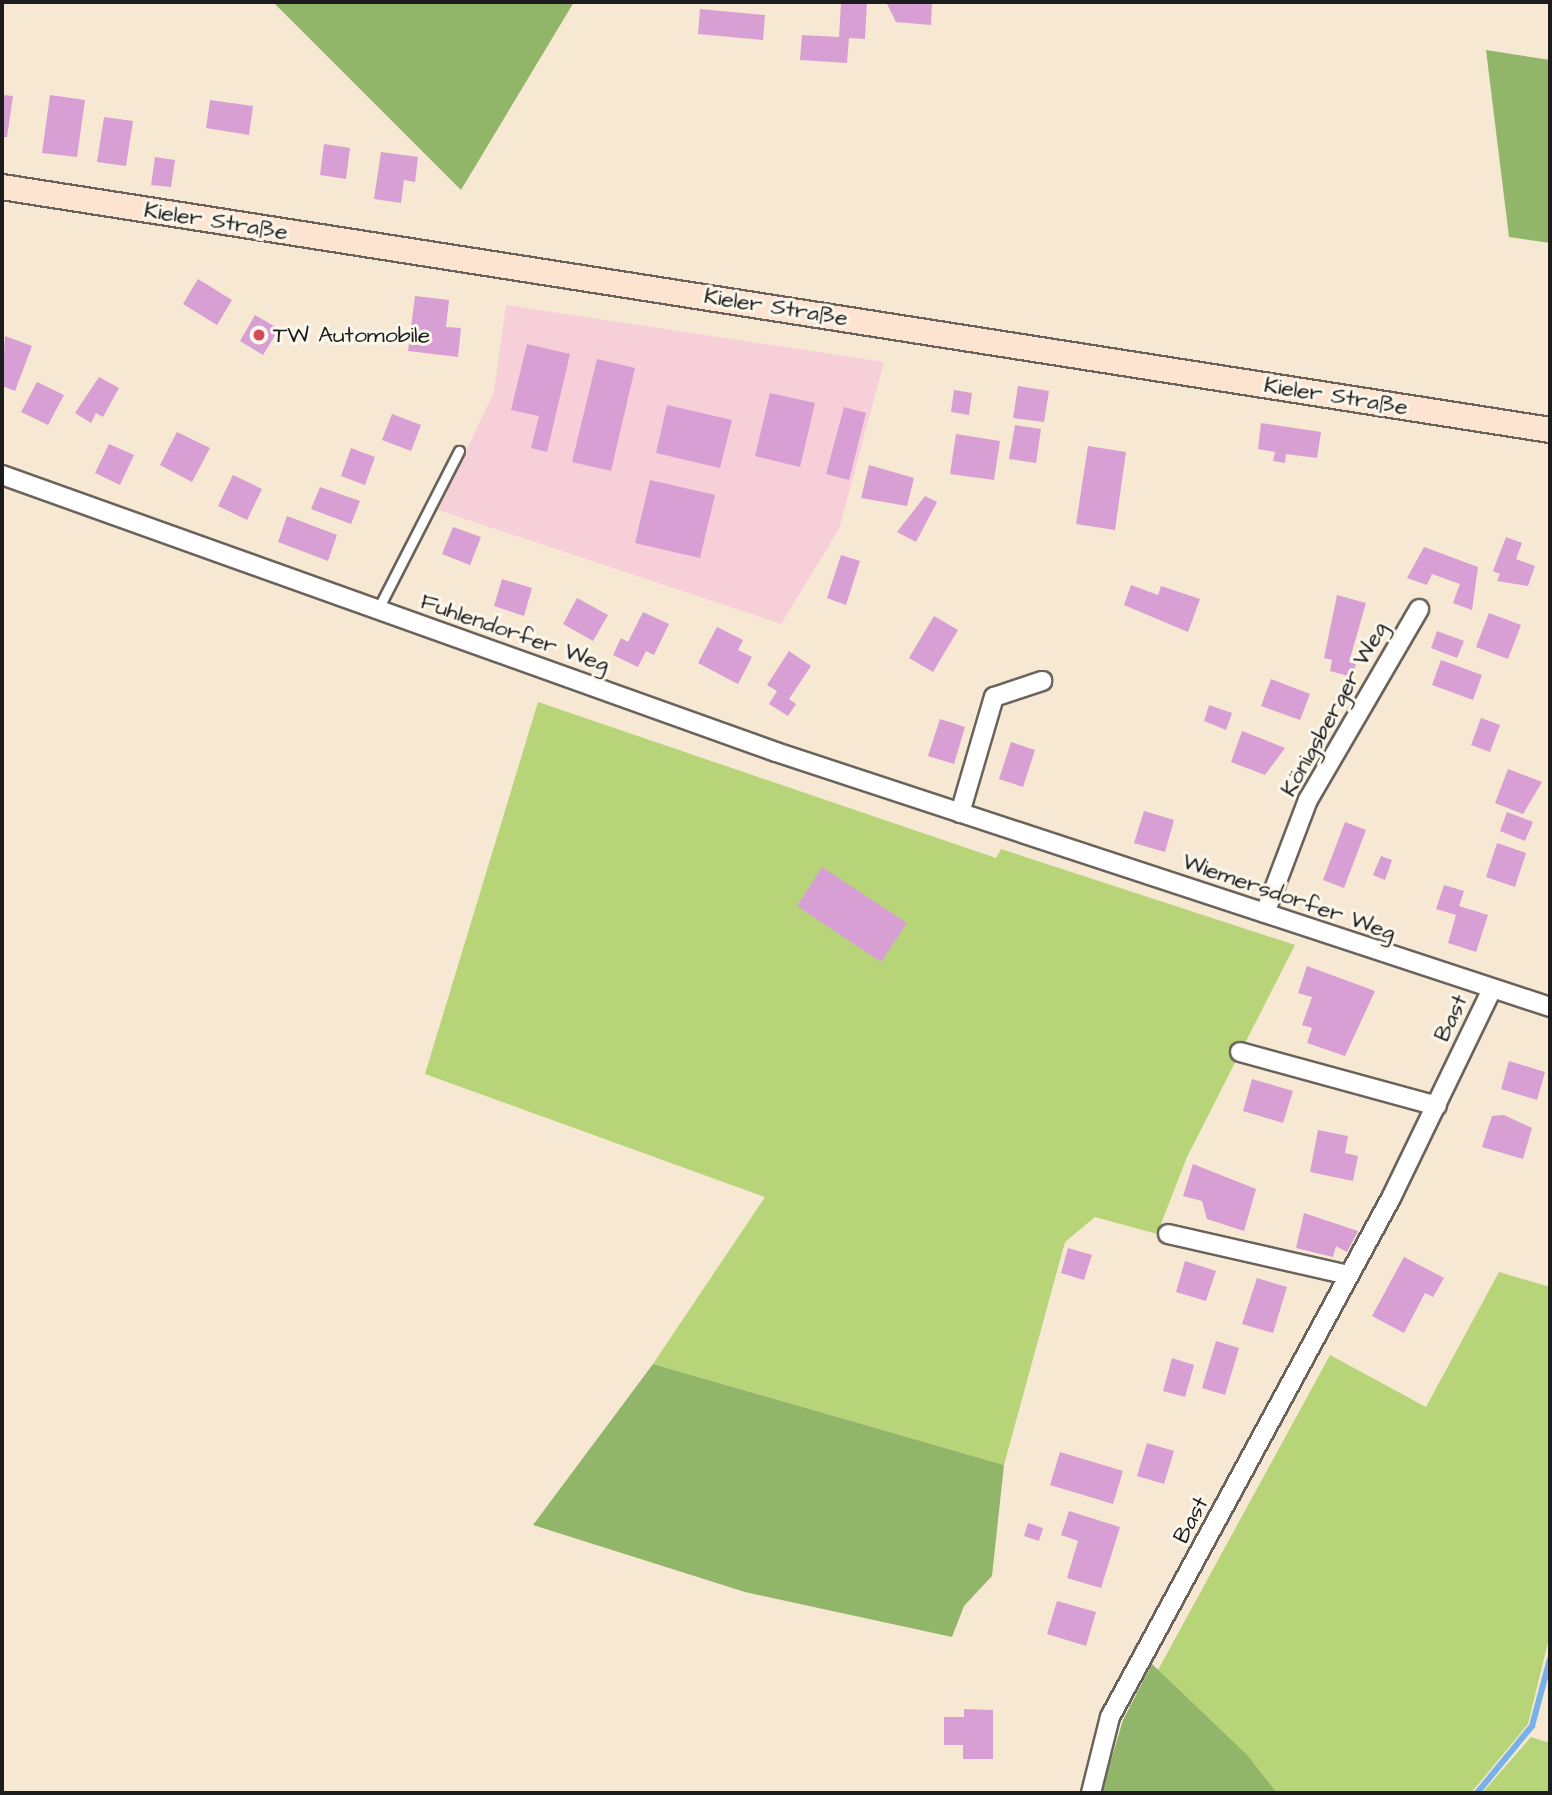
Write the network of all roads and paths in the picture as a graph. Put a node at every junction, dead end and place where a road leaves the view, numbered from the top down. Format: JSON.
{"nodes":[{"id":1,"x":2,"y":187,"type":"edge"},
{"id":2,"x":1550,"y":430,"type":"edge"},
{"id":3,"x":459,"y":451,"type":"dead end"},
{"id":4,"x":2,"y":475,"type":"edge"},
{"id":5,"x":1419,"y":609,"type":"dead end"},
{"id":6,"x":377,"y":611,"type":"junction"},
{"id":7,"x":1042,"y":681,"type":"dead end"},
{"id":8,"x":960,"y":813,"type":"junction"},
{"id":9,"x":1014,"y":832,"type":"joint"},
{"id":10,"x":1265,"y":913,"type":"junction"},
{"id":11,"x":1492,"y":989,"type":"junction"},
{"id":12,"x":1550,"y":1007,"type":"edge"},
{"id":13,"x":1240,"y":1052,"type":"dead end"},
{"id":14,"x":1437,"y":1106,"type":"junction"},
{"id":15,"x":1168,"y":1234,"type":"dead end"},
{"id":16,"x":1348,"y":1275,"type":"junction"},
{"id":17,"x":1091,"y":1793,"type":"edge"}],
"edges":[{"from":1,"to":2,"type":"main road","name":"Kieler Straße"},
{"from":3,"to":6,"type":"lane"},
{"from":4,"to":6,"type":"street","name":"Fuhlendorfer Weg"},
{"from":5,"to":10,"type":"street","name":"Königsberger Weg"},
{"from":6,"to":8,"type":"street","name":"Fuhlendorfer Weg"},
{"from":7,"to":8,"type":"street"},
{"from":8,"to":9,"type":"street","name":"Fuhlendorfer Weg"},
{"from":9,"to":10,"type":"street","name":"Wiemersdorfer Weg"},
{"from":10,"to":11,"type":"street","name":"Wiemersdorfer Weg"},
{"from":11,"to":12,"type":"street","name":"Wiemersdorfer Weg"},
{"from":11,"to":14,"type":"street","name":"Bast"},
{"from":13,"to":14,"type":"street"},
{"from":14,"to":16,"type":"street","name":"Bast"},
{"from":15,"to":16,"type":"street"},
{"from":16,"to":17,"type":"street","name":"Bast"}]}
